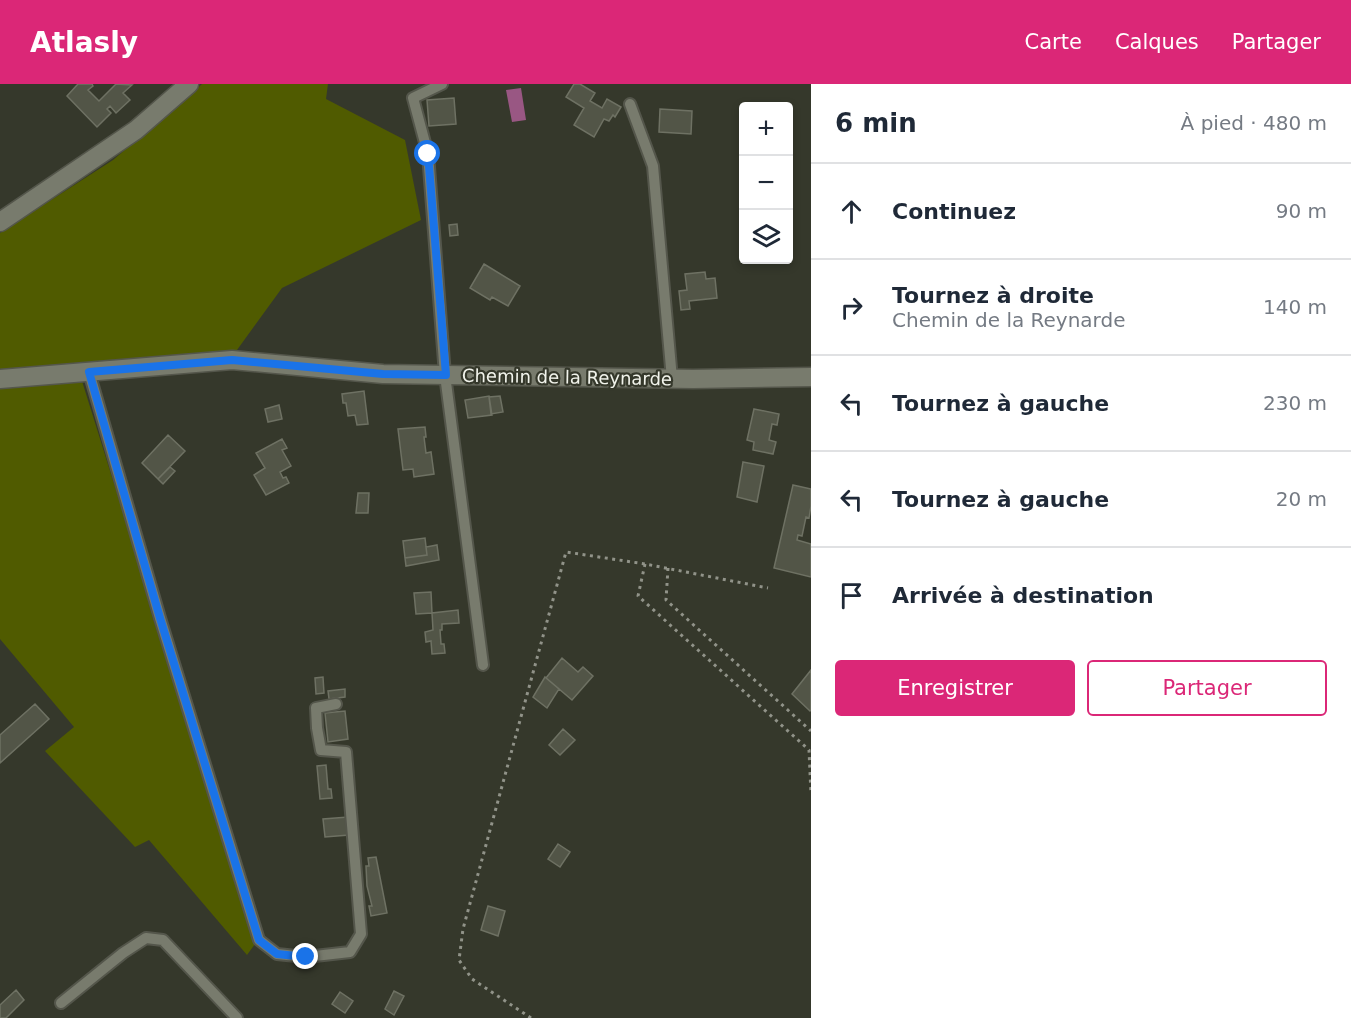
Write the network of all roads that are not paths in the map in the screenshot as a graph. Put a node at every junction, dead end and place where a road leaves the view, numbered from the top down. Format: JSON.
{"nodes":[{"id":1,"x":189,"y":84,"type":"edge"},
{"id":2,"x":442,"y":84,"type":"edge"},
{"id":3,"x":630,"y":104,"type":"dead end"},
{"id":4,"x":0,"y":222,"type":"edge"},
{"id":5,"x":89,"y":372,"type":"junction"},
{"id":6,"x":446,"y":375,"type":"junction"},
{"id":7,"x":811,"y":377,"type":"edge"},
{"id":8,"x":0,"y":379,"type":"edge"},
{"id":9,"x":672,"y":379,"type":"junction"},
{"id":10,"x":483,"y":665,"type":"dead end"},
{"id":11,"x":336,"y":704,"type":"dead end"},
{"id":12,"x":61,"y":1003,"type":"dead end"},
{"id":13,"x":237,"y":1018,"type":"edge"}],
"edges":[{"from":1,"to":4,"type":"street"},
{"from":2,"to":6,"type":"lane"},
{"from":3,"to":9,"type":"lane"},
{"from":5,"to":6,"type":"street","name":"Chemin de la Reynarde"},
{"from":5,"to":8,"type":"street","name":"Chemin de la Reynarde"},
{"from":5,"to":11,"type":"lane"},
{"from":6,"to":9,"type":"street","name":"Chemin de la Reynarde"},
{"from":6,"to":10,"type":"lane"},
{"from":7,"to":9,"type":"street","name":"Chemin de la Reynarde"},
{"from":12,"to":13,"type":"lane"}]}
